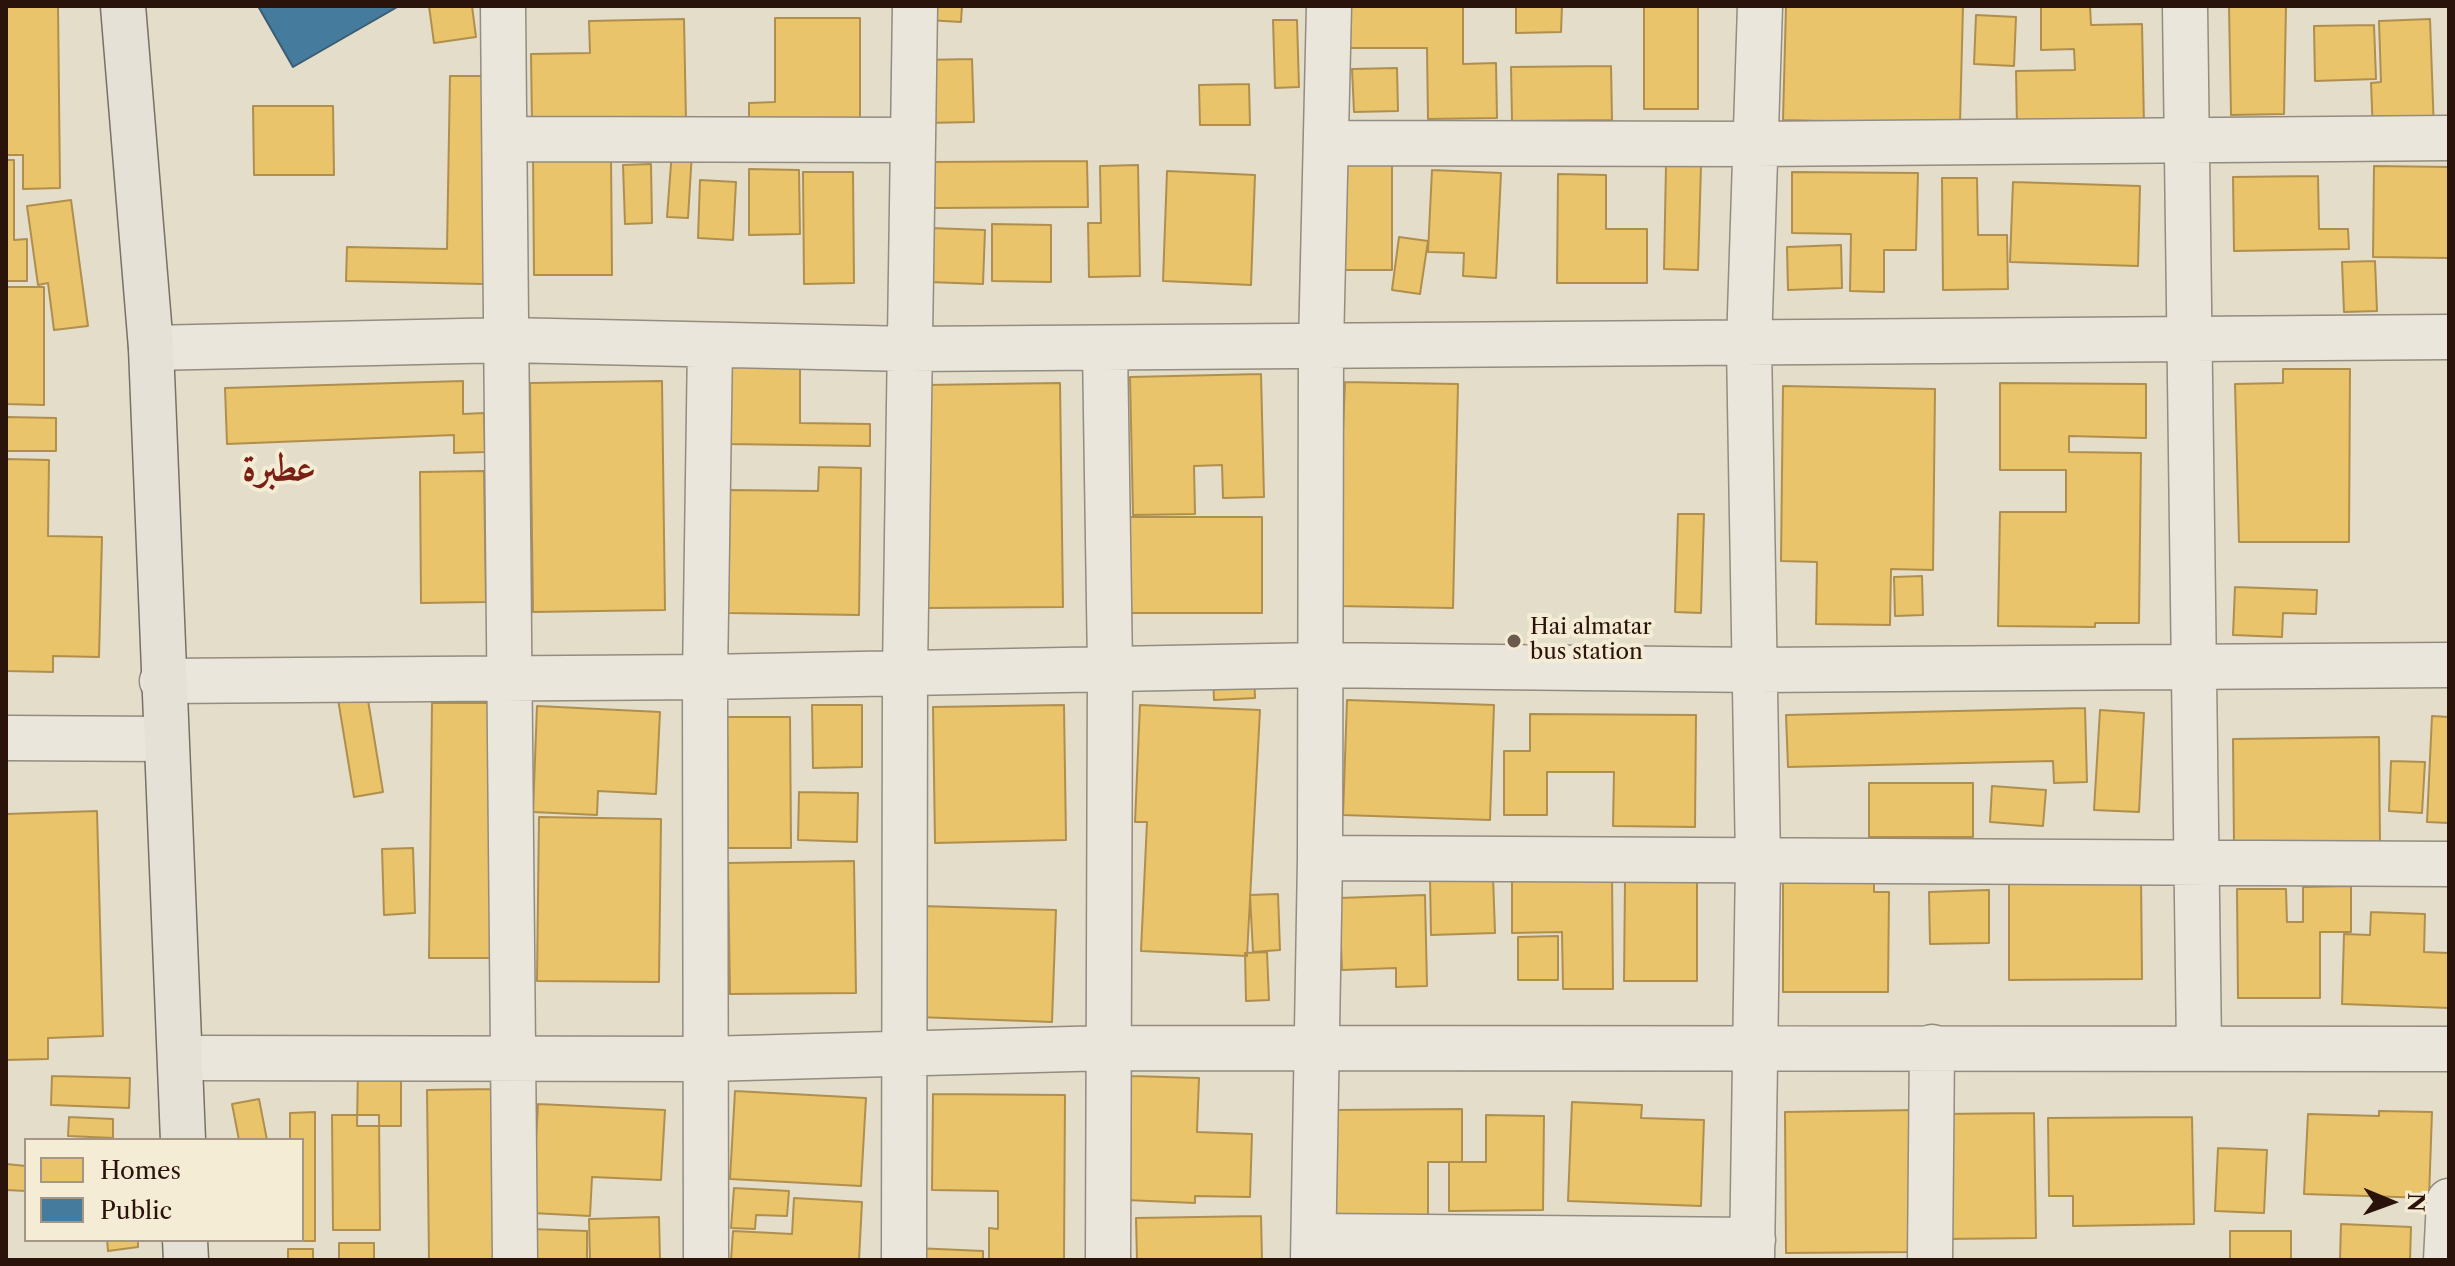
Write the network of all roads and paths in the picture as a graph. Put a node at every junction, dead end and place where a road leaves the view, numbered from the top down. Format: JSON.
{"nodes":[{"id":1,"x":123,"y":6,"type":"edge"},
{"id":2,"x":503,"y":6,"type":"edge"},
{"id":3,"x":915,"y":6,"type":"edge"},
{"id":4,"x":1329,"y":6,"type":"edge"},
{"id":5,"x":1760,"y":6,"type":"edge"},
{"id":6,"x":2185,"y":6,"type":"edge"},
{"id":7,"x":2449,"y":138,"type":"edge"},
{"id":8,"x":505,"y":139,"type":"junction"},
{"id":9,"x":912,"y":140,"type":"junction"},
{"id":10,"x":2187,"y":141,"type":"junction"},
{"id":11,"x":1326,"y":143,"type":"junction"},
{"id":12,"x":1755,"y":144,"type":"junction"},
{"id":13,"x":2449,"y":337,"type":"edge"},
{"id":14,"x":507,"y":340,"type":"junction"},
{"id":15,"x":2190,"y":341,"type":"junction"},
{"id":16,"x":710,"y":345,"type":"junction"},
{"id":17,"x":1749,"y":345,"type":"junction"},
{"id":18,"x":1321,"y":346,"type":"junction"},
{"id":19,"x":151,"y":348,"type":"junction"},
{"id":20,"x":1105,"y":348,"type":"junction"},
{"id":21,"x":909,"y":349,"type":"junction"},
{"id":22,"x":1320,"y":665,"type":"junction"},
{"id":23,"x":2449,"y":665,"type":"edge"},
{"id":24,"x":1110,"y":667,"type":"junction"},
{"id":25,"x":2192,"y":667,"type":"junction"},
{"id":26,"x":1757,"y":670,"type":"junction"},
{"id":27,"x":905,"y":671,"type":"junction"},
{"id":28,"x":705,"y":677,"type":"junction"},
{"id":29,"x":510,"y":678,"type":"junction"},
{"id":30,"x":162,"y":681,"type":"junction"},
{"id":31,"x":6,"y":738,"type":"edge"},
{"id":32,"x":165,"y":739,"type":"junction"},
{"id":33,"x":1320,"y":858,"type":"junction"},
{"id":34,"x":1758,"y":861,"type":"junction"},
{"id":35,"x":2197,"y":863,"type":"junction"},
{"id":36,"x":2449,"y":864,"type":"edge"},
{"id":37,"x":1932,"y":1047,"type":"junction"},
{"id":38,"x":1108,"y":1048,"type":"junction"},
{"id":39,"x":1318,"y":1048,"type":"junction"},
{"id":40,"x":1755,"y":1048,"type":"junction"},
{"id":41,"x":2199,"y":1048,"type":"junction"},
{"id":42,"x":2449,"y":1049,"type":"edge"},
{"id":43,"x":903,"y":1056,"type":"junction"},
{"id":44,"x":181,"y":1058,"type":"junction"},
{"id":45,"x":515,"y":1059,"type":"junction"},
{"id":46,"x":707,"y":1059,"type":"junction"},
{"id":47,"x":183,"y":1138,"type":"edge"},
{"id":48,"x":2449,"y":1201,"type":"edge"},
{"id":49,"x":1314,"y":1248,"type":"edge"},
{"id":50,"x":1752,"y":1250,"type":"edge"},
{"id":51,"x":515,"y":1260,"type":"edge"},
{"id":52,"x":706,"y":1260,"type":"edge"},
{"id":53,"x":904,"y":1260,"type":"edge"},
{"id":54,"x":1108,"y":1260,"type":"edge"},
{"id":55,"x":1930,"y":1260,"type":"edge"},
{"id":56,"x":2446,"y":1260,"type":"edge"}],
"edges":[{"from":1,"to":19,"type":"main road"},
{"from":2,"to":8,"type":"street"},
{"from":3,"to":9,"type":"street"},
{"from":4,"to":11,"type":"street"},
{"from":5,"to":12,"type":"street"},
{"from":6,"to":10,"type":"street"},
{"from":7,"to":10,"type":"street"},
{"from":8,"to":9,"type":"street"},
{"from":8,"to":14,"type":"street"},
{"from":9,"to":21,"type":"street"},
{"from":10,"to":12,"type":"street"},
{"from":10,"to":15,"type":"street"},
{"from":11,"to":12,"type":"street"},
{"from":11,"to":18,"type":"street"},
{"from":12,"to":17,"type":"street"},
{"from":13,"to":15,"type":"street"},
{"from":14,"to":16,"type":"street"},
{"from":14,"to":19,"type":"street"},
{"from":14,"to":29,"type":"street"},
{"from":15,"to":17,"type":"street"},
{"from":15,"to":25,"type":"street"},
{"from":16,"to":21,"type":"street"},
{"from":16,"to":28,"type":"street"},
{"from":17,"to":18,"type":"street"},
{"from":17,"to":26,"type":"street"},
{"from":18,"to":20,"type":"street"},
{"from":18,"to":22,"type":"street"},
{"from":19,"to":30,"type":"main road"},
{"from":20,"to":21,"type":"street"},
{"from":20,"to":24,"type":"street"},
{"from":21,"to":27,"type":"street"},
{"from":22,"to":24,"type":"street"},
{"from":22,"to":26,"type":"street"},
{"from":22,"to":33,"type":"street"},
{"from":23,"to":25,"type":"street"},
{"from":24,"to":27,"type":"street"},
{"from":24,"to":38,"type":"street"},
{"from":25,"to":26,"type":"street"},
{"from":25,"to":35,"type":"street"},
{"from":26,"to":34,"type":"street"},
{"from":27,"to":28,"type":"street"},
{"from":27,"to":43,"type":"street"},
{"from":28,"to":29,"type":"street"},
{"from":28,"to":46,"type":"street"},
{"from":29,"to":30,"type":"street"},
{"from":29,"to":45,"type":"street"},
{"from":30,"to":32,"type":"main road"},
{"from":31,"to":32,"type":"street"},
{"from":32,"to":44,"type":"main road"},
{"from":33,"to":34,"type":"street"},
{"from":33,"to":39,"type":"street"},
{"from":34,"to":35,"type":"street"},
{"from":34,"to":40,"type":"street"},
{"from":35,"to":36,"type":"street"},
{"from":35,"to":41,"type":"street"},
{"from":37,"to":40,"type":"street"},
{"from":37,"to":41,"type":"street"},
{"from":37,"to":55,"type":"street"},
{"from":38,"to":39,"type":"street"},
{"from":38,"to":43,"type":"street"},
{"from":38,"to":54,"type":"street"},
{"from":39,"to":40,"type":"street"},
{"from":39,"to":49,"type":"street"},
{"from":40,"to":50,"type":"street"},
{"from":41,"to":42,"type":"street"},
{"from":43,"to":46,"type":"street"},
{"from":43,"to":53,"type":"street"},
{"from":44,"to":45,"type":"street"},
{"from":44,"to":47,"type":"main road"},
{"from":45,"to":46,"type":"street"},
{"from":45,"to":51,"type":"street"},
{"from":46,"to":52,"type":"street"},
{"from":48,"to":56,"type":"street"},
{"from":49,"to":50,"type":"street"}]}
